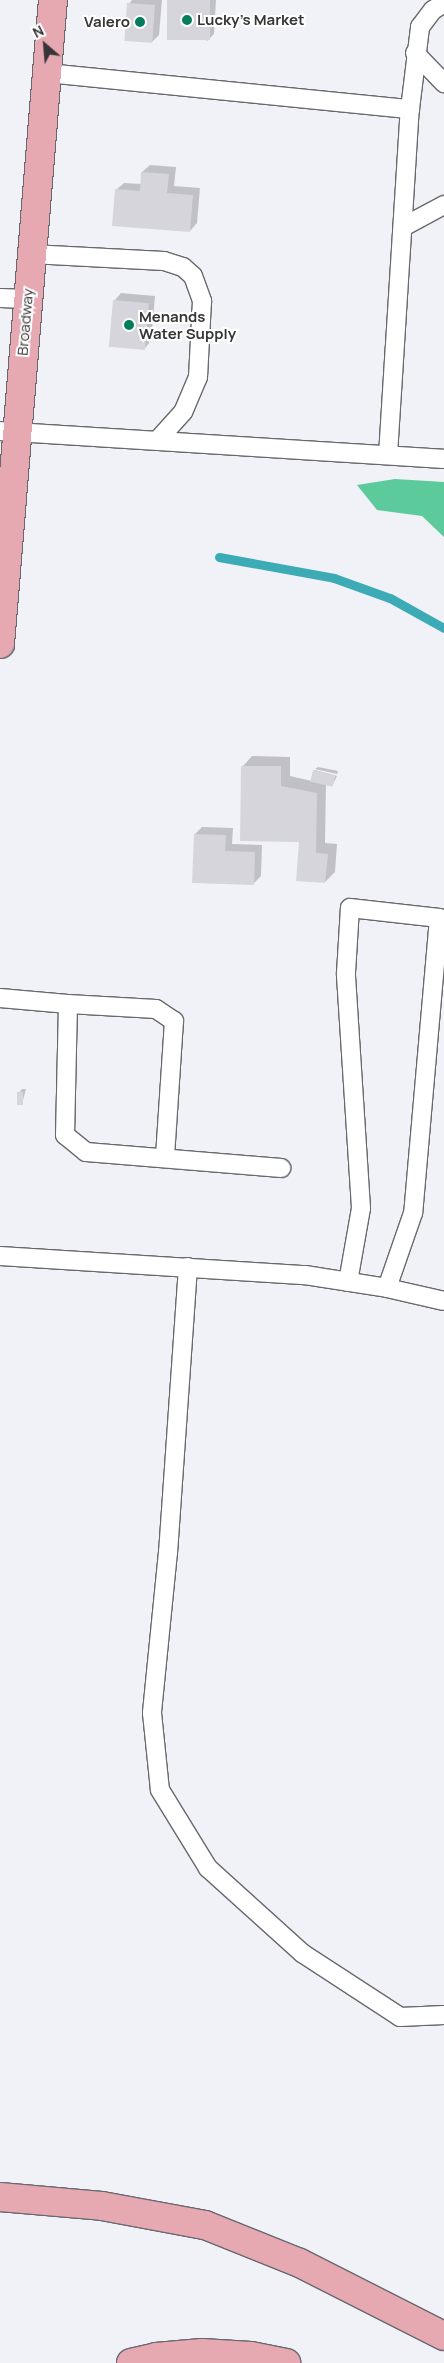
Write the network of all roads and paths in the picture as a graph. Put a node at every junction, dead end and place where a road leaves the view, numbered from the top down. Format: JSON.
{"nodes":[{"id":1,"x":53,"y":0,"type":"edge"},
{"id":2,"x":444,"y":3,"type":"edge"},
{"id":3,"x":415,"y":53,"type":"junction"},
{"id":4,"x":47,"y":74,"type":"junction"},
{"id":5,"x":444,"y":83,"type":"edge"},
{"id":6,"x":410,"y":109,"type":"junction"},
{"id":7,"x":444,"y":205,"type":"edge"},
{"id":8,"x":403,"y":227,"type":"junction"},
{"id":9,"x":31,"y":254,"type":"junction"},
{"id":10,"x":0,"y":298,"type":"edge"},
{"id":11,"x":27,"y":299,"type":"junction"},
{"id":12,"x":8,"y":431,"type":"edge"},
{"id":13,"x":158,"y":440,"type":"junction"},
{"id":14,"x":388,"y":455,"type":"junction"},
{"id":15,"x":444,"y":459,"type":"edge"},
{"id":16,"x":2,"y":592,"type":"edge"},
{"id":17,"x":0,"y":644,"type":"edge"},
{"id":18,"x":442,"y":919,"type":"edge"},
{"id":19,"x":0,"y":998,"type":"edge"},
{"id":20,"x":68,"y":1004,"type":"junction"},
{"id":21,"x":165,"y":1158,"type":"junction"},
{"id":22,"x":282,"y":1168,"type":"dead end"},
{"id":23,"x":0,"y":1256,"type":"edge"},
{"id":24,"x":188,"y":1268,"type":"junction"},
{"id":25,"x":348,"y":1282,"type":"junction"},
{"id":26,"x":387,"y":1288,"type":"junction"},
{"id":27,"x":444,"y":1301,"type":"edge"},
{"id":28,"x":444,"y":2015,"type":"edge"},
{"id":29,"x":0,"y":2197,"type":"edge"},
{"id":30,"x":444,"y":2336,"type":"edge"},
{"id":31,"x":131,"y":2363,"type":"edge"},
{"id":32,"x":286,"y":2363,"type":"edge"}],
"edges":[{"from":1,"to":4,"type":"main road","name":"Broadway"},
{"from":2,"to":3,"type":"lane"},
{"from":3,"to":5,"type":"lane"},
{"from":3,"to":6,"type":"lane"},
{"from":4,"to":6,"type":"lane"},
{"from":4,"to":9,"type":"main road","name":"Broadway"},
{"from":6,"to":8,"type":"lane"},
{"from":7,"to":8,"type":"lane"},
{"from":8,"to":14,"type":"lane"},
{"from":9,"to":11,"type":"main road","name":"Broadway"},
{"from":9,"to":13,"type":"lane"},
{"from":10,"to":11,"type":"lane"},
{"from":11,"to":12,"type":"main road","name":"Broadway"},
{"from":12,"to":13,"type":"lane"},
{"from":12,"to":16,"type":"main road","name":"Broadway"},
{"from":13,"to":14,"type":"lane"},
{"from":14,"to":15,"type":"lane"},
{"from":16,"to":17,"type":"main road","name":"Broadway"},
{"from":18,"to":25,"type":"lane"},
{"from":18,"to":26,"type":"lane"},
{"from":19,"to":20,"type":"lane"},
{"from":20,"to":21,"type":"lane"},
{"from":20,"to":21,"type":"lane"},
{"from":21,"to":22,"type":"lane"},
{"from":23,"to":24,"type":"lane"},
{"from":24,"to":25,"type":"lane"},
{"from":24,"to":28,"type":"lane"},
{"from":25,"to":26,"type":"lane"},
{"from":26,"to":27,"type":"lane"},
{"from":29,"to":30,"type":"main road"},
{"from":31,"to":32,"type":"main road"}]}
